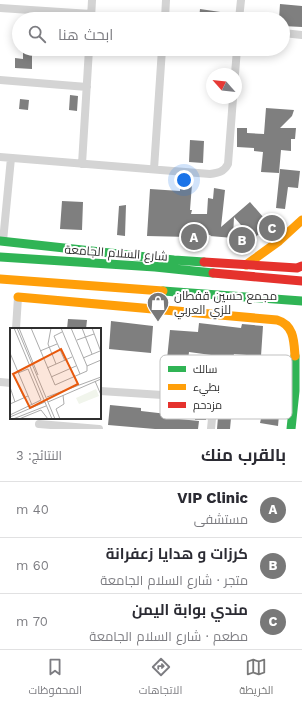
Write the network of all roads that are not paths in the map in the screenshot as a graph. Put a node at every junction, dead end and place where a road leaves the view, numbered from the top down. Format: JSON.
{"nodes":[{"id":1,"x":92,"y":0,"type":"edge"},
{"id":2,"x":166,"y":0,"type":"edge"},
{"id":3,"x":241,"y":0,"type":"edge"},
{"id":4,"x":0,"y":8,"type":"edge"},
{"id":5,"x":40,"y":12,"type":"edge"},
{"id":6,"x":91,"y":12,"type":"edge"},
{"id":7,"x":165,"y":12,"type":"edge"},
{"id":8,"x":240,"y":12,"type":"edge"},
{"id":9,"x":290,"y":34,"type":"edge"},
{"id":10,"x":302,"y":35,"type":"edge"},
{"id":11,"x":88,"y":56,"type":"edge"},
{"id":12,"x":162,"y":56,"type":"edge"},
{"id":13,"x":236,"y":56,"type":"edge"},
{"id":14,"x":235,"y":68,"type":"edge"},
{"id":15,"x":0,"y":80,"type":"edge"},
{"id":16,"x":86,"y":87,"type":"junction"},
{"id":17,"x":233,"y":104,"type":"edge"},
{"id":18,"x":0,"y":157,"type":"edge"},
{"id":19,"x":11,"y":158,"type":"junction"},
{"id":20,"x":82,"y":164,"type":"junction"},
{"id":21,"x":154,"y":169,"type":"junction"},
{"id":22,"x":302,"y":220,"type":"edge"},
{"id":23,"x":1,"y":244,"type":"edge"},
{"id":24,"x":0,"y":257,"type":"edge"},
{"id":25,"x":174,"y":260,"type":"junction"},
{"id":26,"x":246,"y":265,"type":"junction"},
{"id":27,"x":302,"y":266,"type":"edge"},
{"id":28,"x":155,"y":268,"type":"junction"},
{"id":29,"x":0,"y":279,"type":"edge"},
{"id":30,"x":302,"y":281,"type":"edge"},
{"id":31,"x":18,"y":297,"type":"joint"},
{"id":32,"x":302,"y":301,"type":"edge"},
{"id":33,"x":16,"y":328,"type":"edge"},
{"id":34,"x":0,"y":382,"type":"edge"},
{"id":35,"x":10,"y":383,"type":"edge"},
{"id":36,"x":101,"y":391,"type":"edge"},
{"id":37,"x":160,"y":395,"type":"edge"},
{"id":38,"x":293,"y":401,"type":"joint"},
{"id":39,"x":292,"y":415,"type":"edge"},
{"id":40,"x":212,"y":419,"type":"edge"},
{"id":41,"x":292,"y":419,"type":"edge"},
{"id":42,"x":39,"y":424,"type":"edge"},
{"id":43,"x":99,"y":429,"type":"edge"},
{"id":44,"x":211,"y":429,"type":"edge"},
{"id":45,"x":291,"y":429,"type":"edge"}],
"edges":[{"from":1,"to":6,"type":"street"},
{"from":2,"to":7,"type":"street"},
{"from":3,"to":8,"type":"street"},
{"from":4,"to":5,"type":"street"},
{"from":9,"to":10,"type":"street"},
{"from":11,"to":16,"type":"street"},
{"from":12,"to":21,"type":"street"},
{"from":13,"to":14,"type":"street"},
{"from":15,"to":16,"type":"street"},
{"from":16,"to":20,"type":"street"},
{"from":17,"to":21,"type":"street"},
{"from":18,"to":19,"type":"street"},
{"from":19,"to":20,"type":"street"},
{"from":19,"to":23,"type":"street"},
{"from":20,"to":21,"type":"street"},
{"from":22,"to":26,"type":"street"},
{"from":23,"to":25,"type":"street"},
{"from":24,"to":28,"type":"street","name":"شارع السلام الجامعة"},
{"from":25,"to":26,"type":"street"},
{"from":25,"to":28,"type":"street"},
{"from":26,"to":27,"type":"street"},
{"from":28,"to":30,"type":"street","name":"شارع السلام الجامعة"},
{"from":29,"to":32,"type":"street"},
{"from":31,"to":33,"type":"street"},
{"from":31,"to":38,"type":"street"},
{"from":34,"to":35,"type":"street"},
{"from":36,"to":37,"type":"street"},
{"from":38,"to":39,"type":"street"},
{"from":40,"to":44,"type":"street"},
{"from":41,"to":45,"type":"street"},
{"from":42,"to":43,"type":"street"}]}
